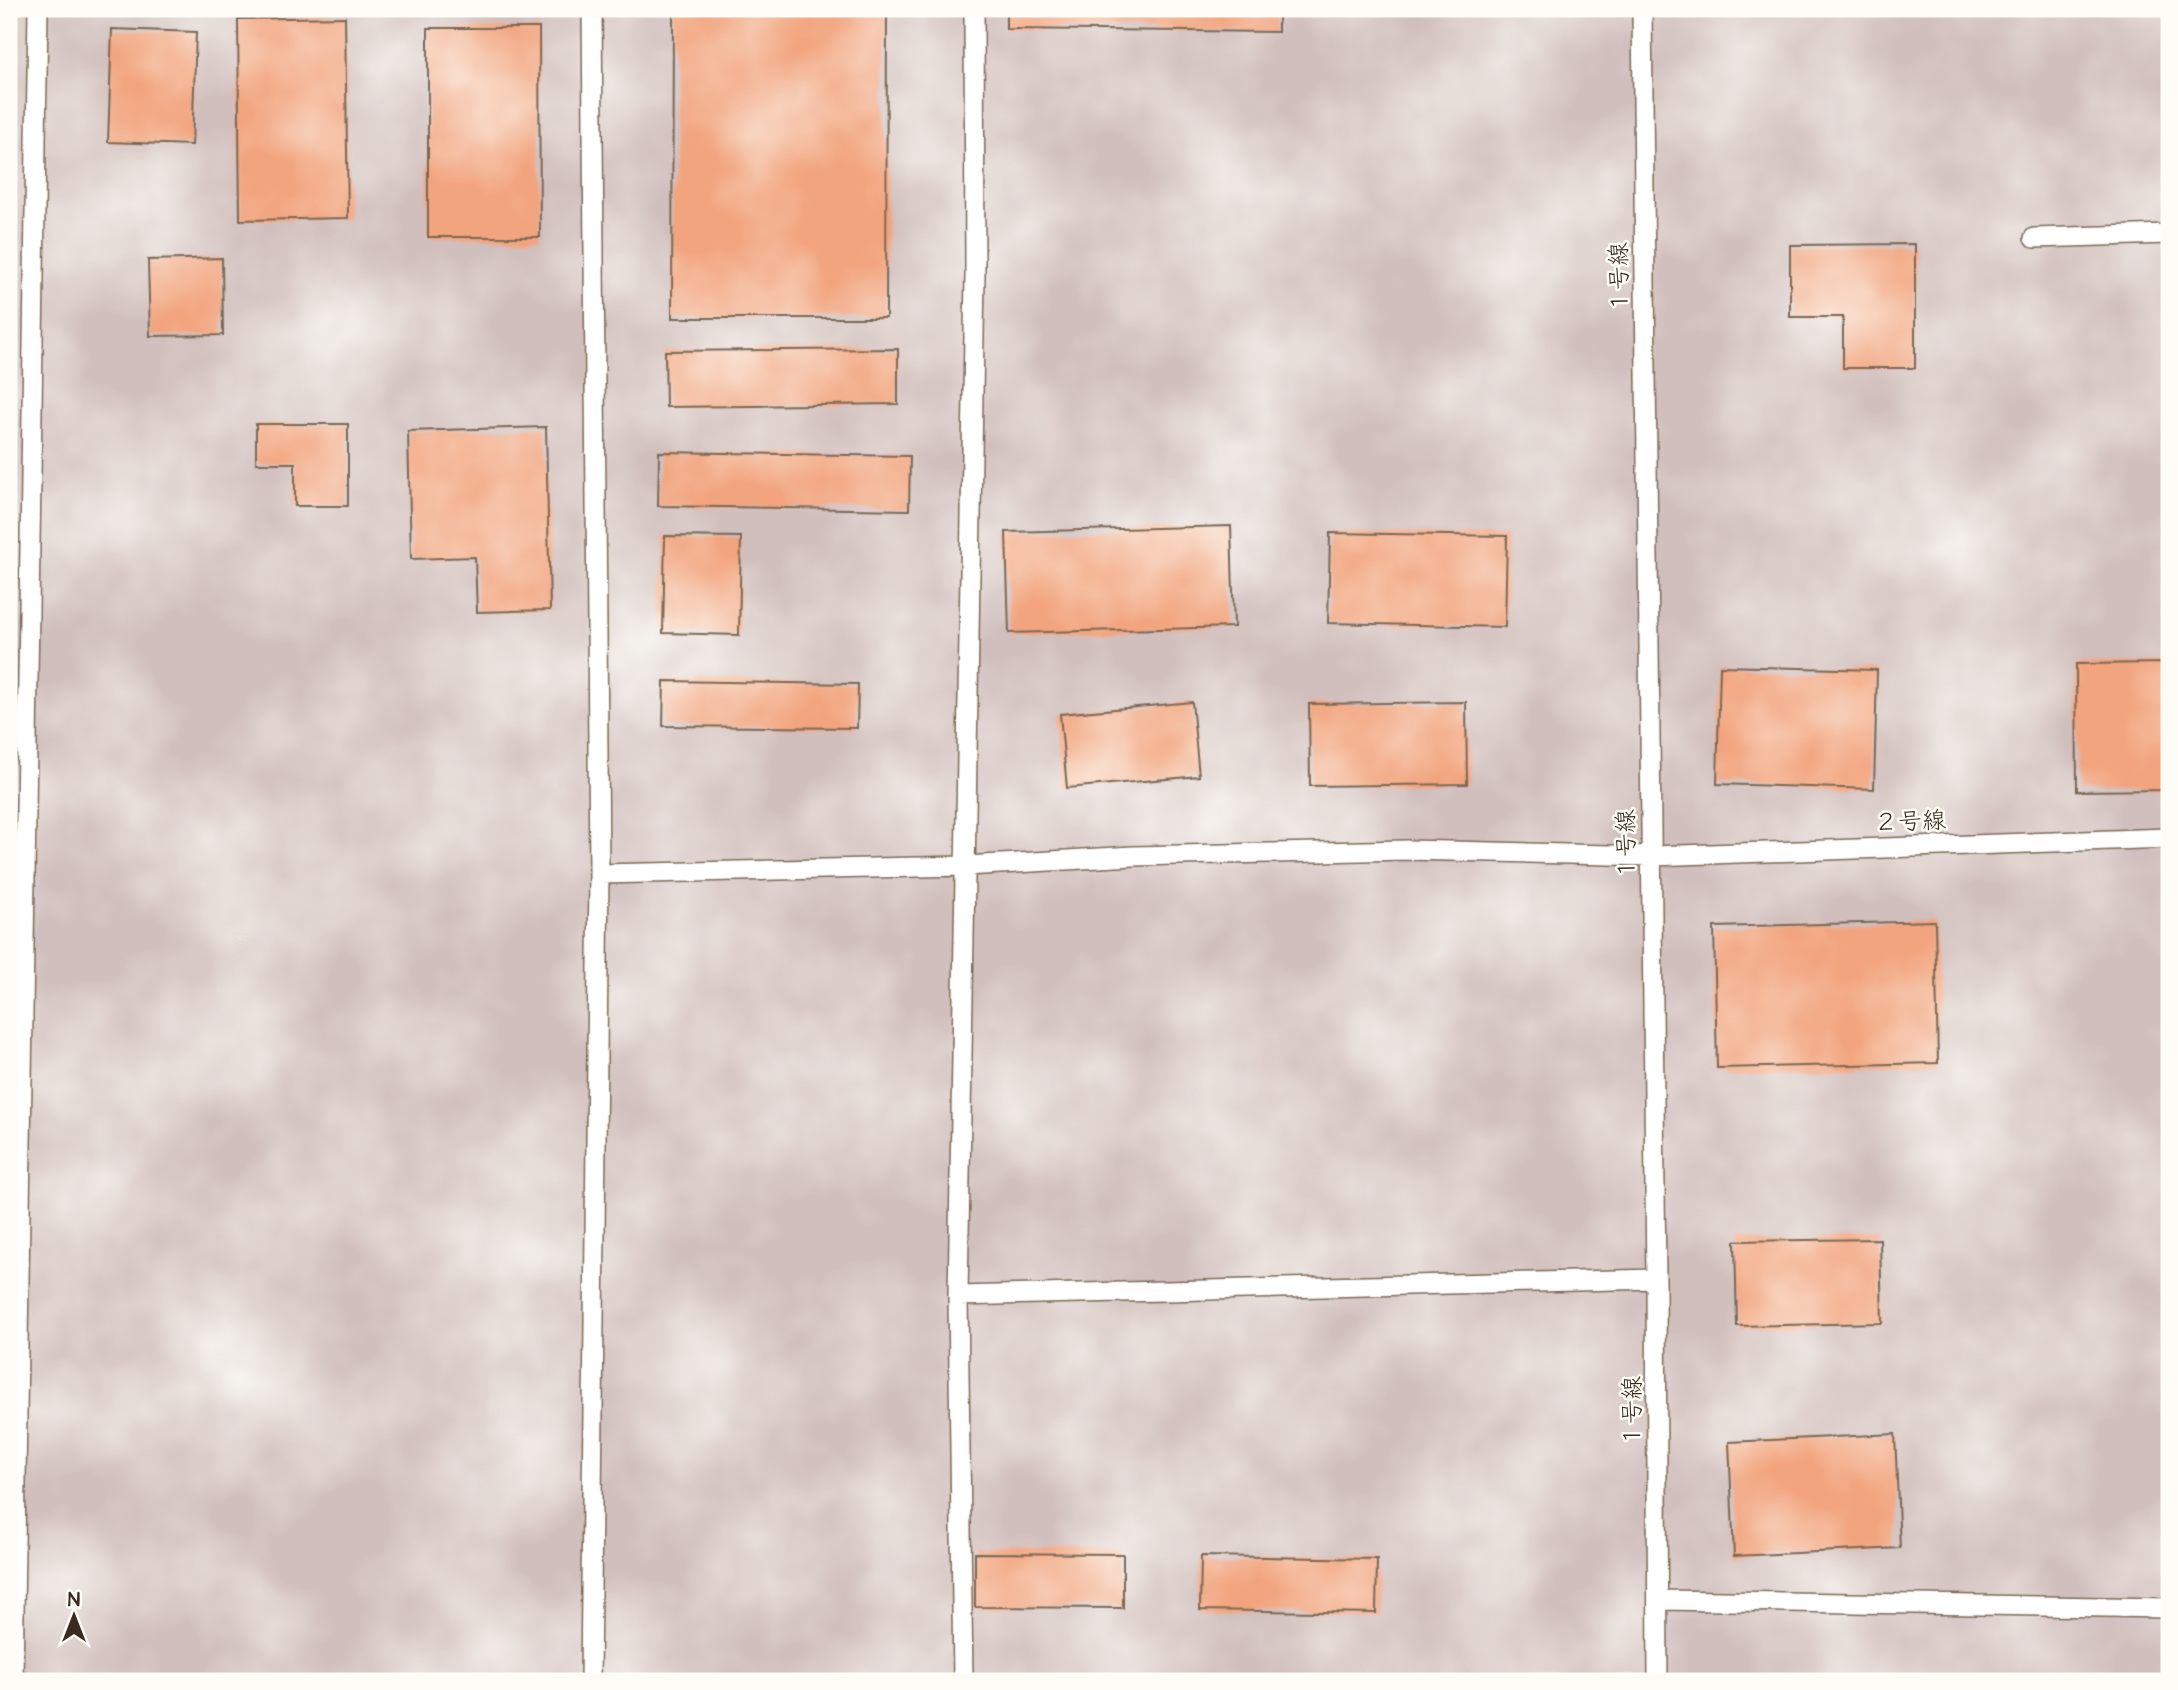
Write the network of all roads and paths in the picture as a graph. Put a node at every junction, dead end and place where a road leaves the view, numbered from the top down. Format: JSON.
{"nodes":[{"id":1,"x":37,"y":9,"type":"edge"},
{"id":2,"x":592,"y":9,"type":"edge"},
{"id":3,"x":974,"y":9,"type":"edge"},
{"id":4,"x":1642,"y":9,"type":"edge"},
{"id":5,"x":2169,"y":234,"type":"edge"},
{"id":6,"x":2034,"y":238,"type":"dead end"},
{"id":7,"x":2169,"y":838,"type":"edge"},
{"id":8,"x":1652,"y":856,"type":"junction"},
{"id":9,"x":967,"y":866,"type":"junction"},
{"id":10,"x":599,"y":874,"type":"junction"},
{"id":11,"x":1656,"y":1279,"type":"junction"},
{"id":12,"x":958,"y":1296,"type":"junction"},
{"id":13,"x":1659,"y":1600,"type":"junction"},
{"id":14,"x":2169,"y":1608,"type":"edge"},
{"id":15,"x":13,"y":1681,"type":"edge"},
{"id":16,"x":590,"y":1681,"type":"edge"},
{"id":17,"x":963,"y":1681,"type":"edge"},
{"id":18,"x":1658,"y":1681,"type":"edge"}],
"edges":[{"from":1,"to":15,"type":"lane"},
{"from":2,"to":10,"type":"lane"},
{"from":3,"to":9,"type":"lane"},
{"from":4,"to":8,"type":"lane","name":"１号線"},
{"from":5,"to":6,"type":"lane"},
{"from":7,"to":8,"type":"lane","name":"２号線"},
{"from":8,"to":9,"type":"lane","name":"２号線"},
{"from":8,"to":11,"type":"lane","name":"１号線"},
{"from":9,"to":10,"type":"lane","name":"２号線"},
{"from":9,"to":12,"type":"lane"},
{"from":10,"to":16,"type":"lane"},
{"from":11,"to":12,"type":"lane"},
{"from":11,"to":13,"type":"lane","name":"１号線"},
{"from":12,"to":17,"type":"lane"},
{"from":13,"to":14,"type":"lane"},
{"from":13,"to":18,"type":"lane","name":"１号線"}]}
